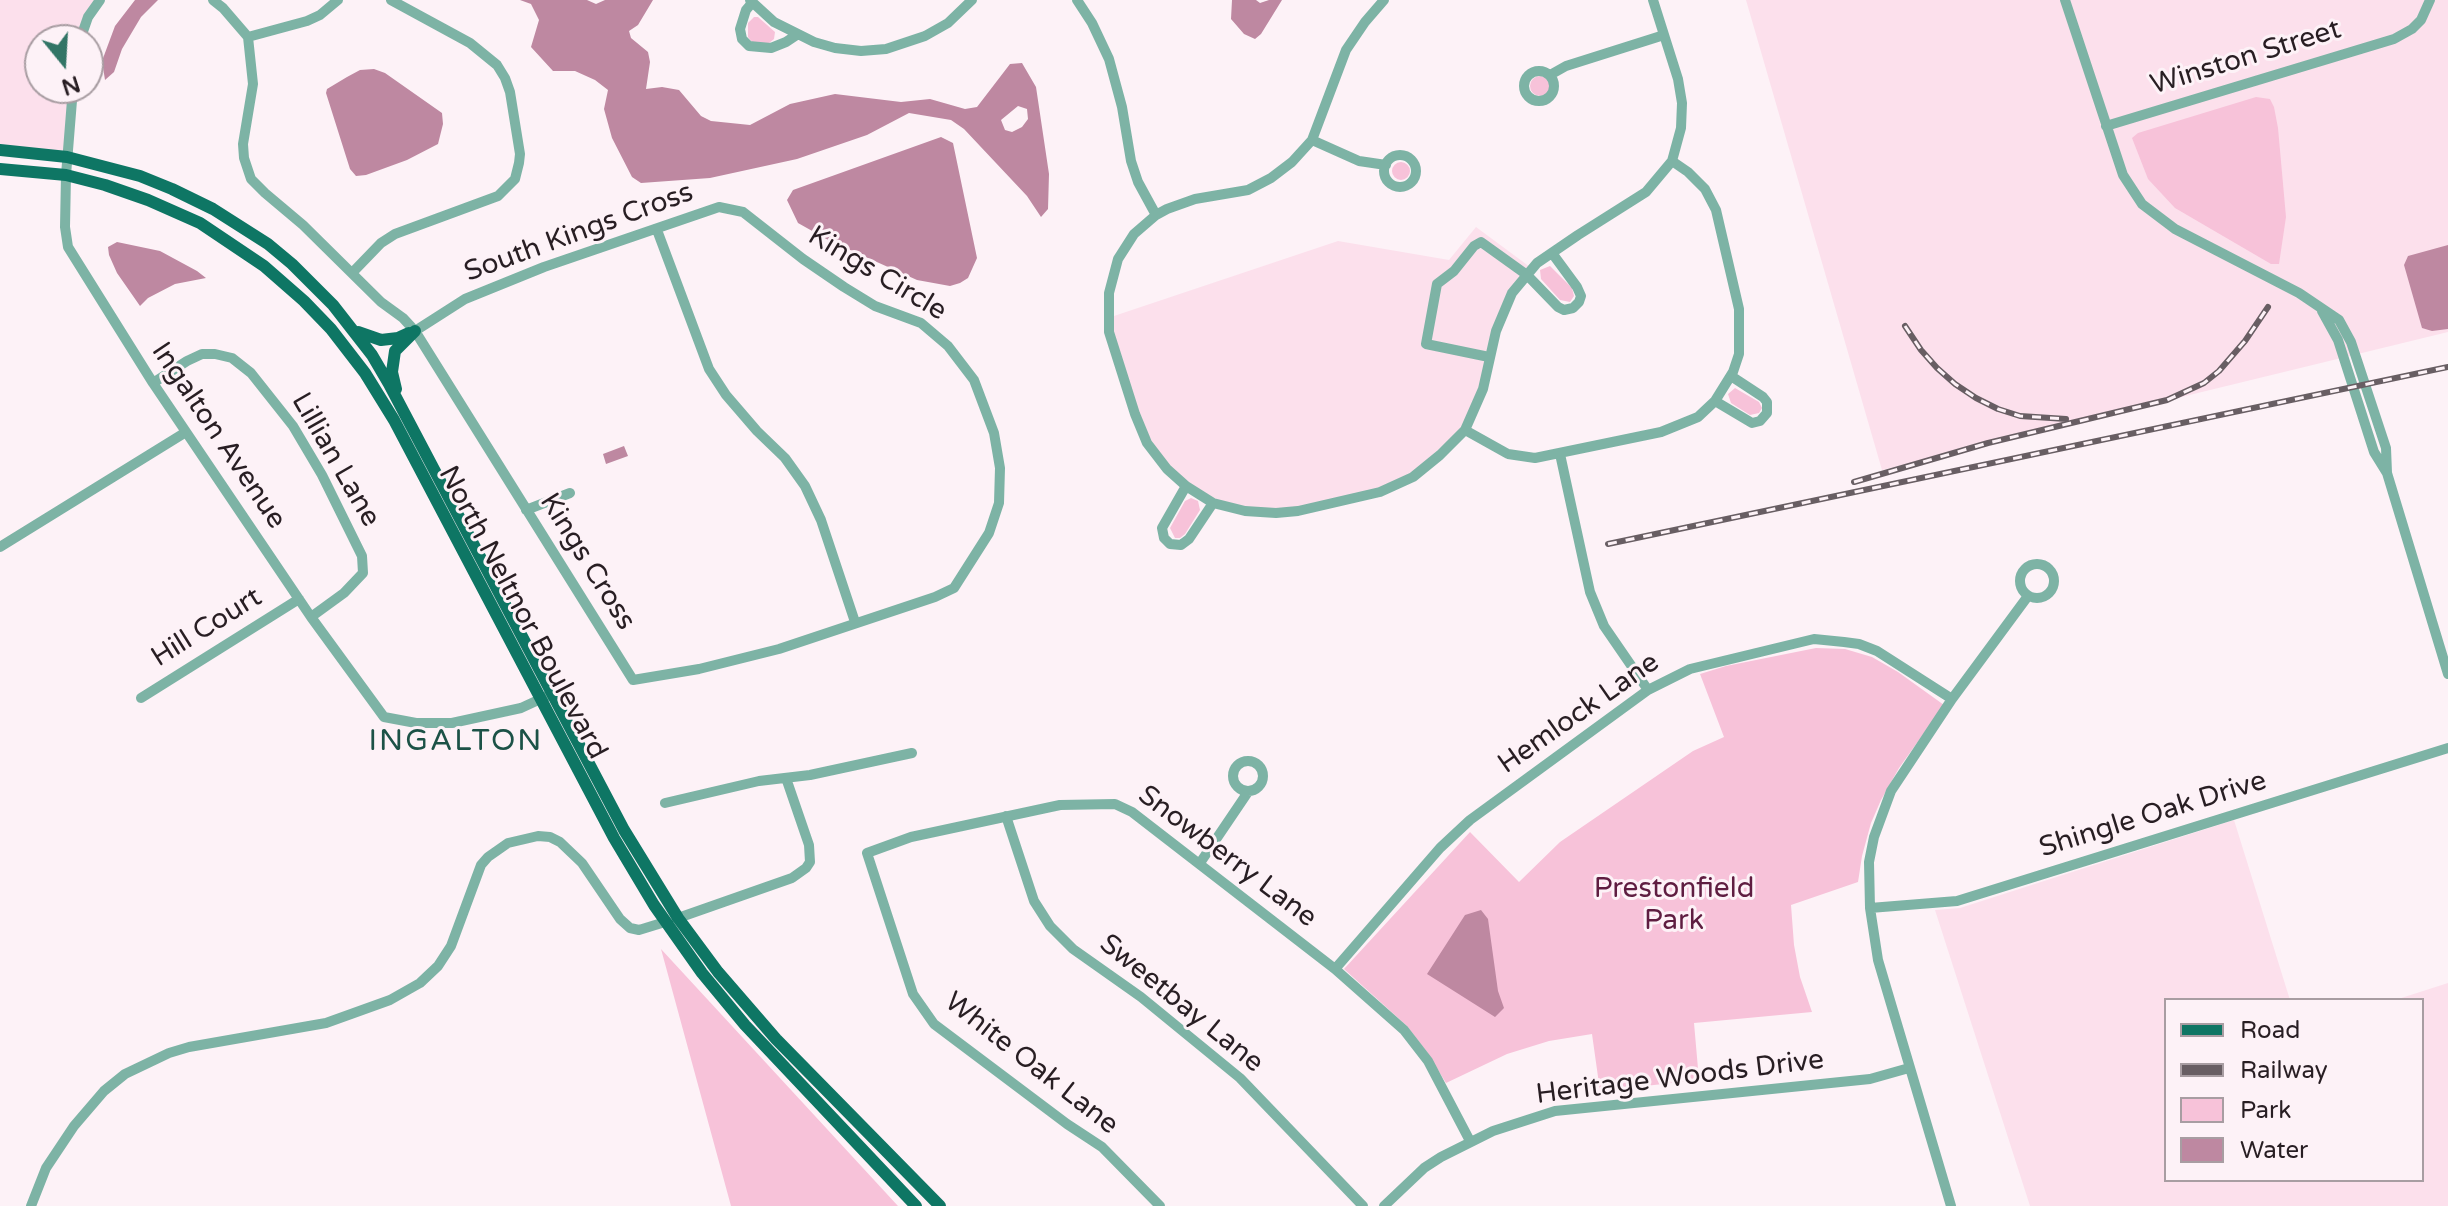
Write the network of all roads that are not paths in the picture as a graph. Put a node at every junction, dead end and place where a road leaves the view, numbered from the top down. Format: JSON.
{"nodes":[{"id":1,"x":100,"y":0,"type":"edge"},
{"id":2,"x":213,"y":0,"type":"edge"},
{"id":3,"x":338,"y":0,"type":"edge"},
{"id":4,"x":391,"y":0,"type":"edge"},
{"id":5,"x":972,"y":0,"type":"edge"},
{"id":6,"x":1077,"y":0,"type":"edge"},
{"id":7,"x":1384,"y":0,"type":"edge"},
{"id":8,"x":1653,"y":0,"type":"edge"},
{"id":9,"x":2065,"y":0,"type":"edge"},
{"id":10,"x":2430,"y":0,"type":"edge"},
{"id":11,"x":751,"y":1,"type":"edge"},
{"id":12,"x":86,"y":24,"type":"edge"},
{"id":13,"x":798,"y":34,"type":"junction"},
{"id":14,"x":1664,"y":35,"type":"junction"},
{"id":15,"x":248,"y":37,"type":"junction"},
{"id":16,"x":1550,"y":75,"type":"dead end"},
{"id":17,"x":72,"y":104,"type":"edge"},
{"id":18,"x":2106,"y":126,"type":"junction"},
{"id":19,"x":1312,"y":140,"type":"junction"},
{"id":20,"x":0,"y":150,"type":"edge"},
{"id":21,"x":67,"y":157,"type":"junction"},
{"id":22,"x":1672,"y":161,"type":"junction"},
{"id":23,"x":1386,"y":165,"type":"dead end"},
{"id":24,"x":0,"y":169,"type":"edge"},
{"id":25,"x":66,"y":175,"type":"junction"},
{"id":26,"x":719,"y":207,"type":"joint"},
{"id":27,"x":1156,"y":215,"type":"junction"},
{"id":28,"x":657,"y":230,"type":"junction"},
{"id":29,"x":1552,"y":253,"type":"junction"},
{"id":30,"x":352,"y":273,"type":"junction"},
{"id":31,"x":1527,"y":275,"type":"junction"},
{"id":32,"x":353,"y":329,"type":"junction"},
{"id":33,"x":415,"y":331,"type":"junction"},
{"id":34,"x":1489,"y":357,"type":"junction"},
{"id":35,"x":1731,"y":376,"type":"junction"},
{"id":36,"x":153,"y":383,"type":"junction"},
{"id":37,"x":1715,"y":401,"type":"junction"},
{"id":38,"x":401,"y":407,"type":"junction"},
{"id":39,"x":1465,"y":430,"type":"junction"},
{"id":40,"x":186,"y":432,"type":"junction"},
{"id":41,"x":1560,"y":454,"type":"junction"},
{"id":42,"x":1186,"y":486,"type":"junction"},
{"id":43,"x":570,"y":493,"type":"dead end"},
{"id":44,"x":1213,"y":503,"type":"junction"},
{"id":45,"x":526,"y":510,"type":"junction"},
{"id":46,"x":0,"y":547,"type":"edge"},
{"id":47,"x":2028,"y":596,"type":"dead end"},
{"id":48,"x":299,"y":599,"type":"junction"},
{"id":49,"x":311,"y":617,"type":"junction"},
{"id":50,"x":855,"y":622,"type":"junction"},
{"id":51,"x":774,"y":650,"type":"joint"},
{"id":52,"x":2448,"y":674,"type":"edge"},
{"id":53,"x":1648,"y":690,"type":"junction"},
{"id":54,"x":547,"y":696,"type":"junction"},
{"id":55,"x":141,"y":698,"type":"dead end"},
{"id":56,"x":1952,"y":699,"type":"junction"},
{"id":57,"x":2448,"y":748,"type":"edge"},
{"id":58,"x":912,"y":753,"type":"dead end"},
{"id":59,"x":786,"y":778,"type":"junction"},
{"id":60,"x":1248,"y":792,"type":"dead end"},
{"id":61,"x":600,"y":798,"type":"junction"},
{"id":62,"x":665,"y":803,"type":"dead end"},
{"id":63,"x":1006,"y":816,"type":"junction"},
{"id":64,"x":867,"y":853,"type":"joint"},
{"id":65,"x":1200,"y":863,"type":"junction"},
{"id":66,"x":1870,"y":908,"type":"junction"},
{"id":67,"x":672,"y":920,"type":"junction"},
{"id":68,"x":1335,"y":969,"type":"junction"},
{"id":69,"x":1909,"y":1068,"type":"junction"},
{"id":70,"x":1470,"y":1141,"type":"junction"},
{"id":71,"x":31,"y":1206,"type":"edge"},
{"id":72,"x":916,"y":1206,"type":"edge"},
{"id":73,"x":940,"y":1206,"type":"edge"},
{"id":74,"x":1160,"y":1206,"type":"edge"},
{"id":75,"x":1363,"y":1206,"type":"edge"},
{"id":76,"x":1384,"y":1206,"type":"edge"},
{"id":77,"x":1951,"y":1206,"type":"edge"}],
"edges":[{"from":1,"to":12,"type":"street"},
{"from":2,"to":15,"type":"street"},
{"from":3,"to":15,"type":"street"},
{"from":4,"to":30,"type":"street"},
{"from":5,"to":13,"type":"street"},
{"from":6,"to":27,"type":"street"},
{"from":7,"to":19,"type":"street"},
{"from":8,"to":14,"type":"street"},
{"from":9,"to":18,"type":"street"},
{"from":10,"to":18,"type":"street","name":"Winston Street"},
{"from":11,"to":13,"type":"street"},
{"from":11,"to":13,"type":"street"},
{"from":14,"to":16,"type":"street"},
{"from":14,"to":22,"type":"street"},
{"from":15,"to":30,"type":"street"},
{"from":17,"to":21,"type":"street","name":"Ingalton Avenue"},
{"from":18,"to":52,"type":"street"},
{"from":19,"to":23,"type":"street"},
{"from":19,"to":27,"type":"street"},
{"from":20,"to":21,"type":"main road","name":"North Neltnor Boulevard"},
{"from":21,"to":25,"type":"street","name":"Ingalton Avenue"},
{"from":21,"to":32,"type":"main road","name":"North Neltnor Boulevard"},
{"from":22,"to":29,"type":"street"},
{"from":22,"to":35,"type":"street"},
{"from":24,"to":25,"type":"main road","name":"North Neltnor Boulevard"},
{"from":25,"to":36,"type":"street","name":"Ingalton Avenue"},
{"from":25,"to":54,"type":"main road","name":"North Neltnor Boulevard"},
{"from":26,"to":28,"type":"street","name":"South Kings Cross"},
{"from":26,"to":50,"type":"street","name":"Kings Circle"},
{"from":27,"to":42,"type":"street"},
{"from":28,"to":33,"type":"street","name":"South Kings Cross"},
{"from":28,"to":50,"type":"street"},
{"from":29,"to":31,"type":"street"},
{"from":29,"to":31,"type":"street"},
{"from":30,"to":33,"type":"street"},
{"from":31,"to":34,"type":"street"},
{"from":31,"to":34,"type":"street"},
{"from":32,"to":33,"type":"main road"},
{"from":32,"to":38,"type":"main road","name":"North Neltnor Boulevard"},
{"from":33,"to":38,"type":"main road"},
{"from":33,"to":45,"type":"street","name":"Kings Cross"},
{"from":34,"to":39,"type":"street"},
{"from":35,"to":37,"type":"street"},
{"from":35,"to":37,"type":"street"},
{"from":36,"to":40,"type":"street","name":"Ingalton Avenue"},
{"from":36,"to":49,"type":"street","name":"Lillian Lane"},
{"from":37,"to":41,"type":"street"},
{"from":38,"to":54,"type":"main road","name":"North Neltnor Boulevard"},
{"from":39,"to":41,"type":"street"},
{"from":39,"to":44,"type":"street"},
{"from":40,"to":46,"type":"street"},
{"from":40,"to":48,"type":"street","name":"Ingalton Avenue"},
{"from":41,"to":53,"type":"street"},
{"from":42,"to":44,"type":"street"},
{"from":42,"to":44,"type":"street"},
{"from":43,"to":45,"type":"street"},
{"from":45,"to":51,"type":"street","name":"Kings Cross"},
{"from":47,"to":56,"type":"street"},
{"from":48,"to":49,"type":"street","name":"Ingalton Avenue"},
{"from":48,"to":55,"type":"street","name":"Hill Court"},
{"from":49,"to":54,"type":"street","name":"Ingalton Avenue"},
{"from":50,"to":51,"type":"street","name":"Kings Circle"},
{"from":53,"to":56,"type":"street","name":"Hemlock Lane"},
{"from":53,"to":68,"type":"street","name":"Hemlock Lane"},
{"from":54,"to":61,"type":"main road","name":"North Neltnor Boulevard"},
{"from":54,"to":61,"type":"main road","name":"North Neltnor Boulevard"},
{"from":56,"to":66,"type":"street"},
{"from":57,"to":66,"type":"street","name":"Shingle Oak Drive"},
{"from":58,"to":59,"type":"street"},
{"from":59,"to":62,"type":"street"},
{"from":59,"to":67,"type":"street"},
{"from":60,"to":65,"type":"street"},
{"from":61,"to":67,"type":"main road","name":"North Neltnor Boulevard"},
{"from":63,"to":64,"type":"street","name":"Snowberry Lane"},
{"from":63,"to":65,"type":"street","name":"Snowberry Lane"},
{"from":63,"to":75,"type":"street","name":"Sweetbay Lane"},
{"from":64,"to":74,"type":"street","name":"White Oak Lane"},
{"from":65,"to":68,"type":"street","name":"Snowberry Lane"},
{"from":66,"to":69,"type":"street"},
{"from":67,"to":71,"type":"street"},
{"from":67,"to":72,"type":"main road","name":"North Neltnor Boulevard"},
{"from":67,"to":73,"type":"main road","name":"North Neltnor Boulevard"},
{"from":68,"to":70,"type":"street","name":"Snowberry Lane"},
{"from":69,"to":70,"type":"street","name":"Heritage Woods Drive"},
{"from":69,"to":77,"type":"street"},
{"from":70,"to":76,"type":"street","name":"Heritage Woods Drive"}]}
